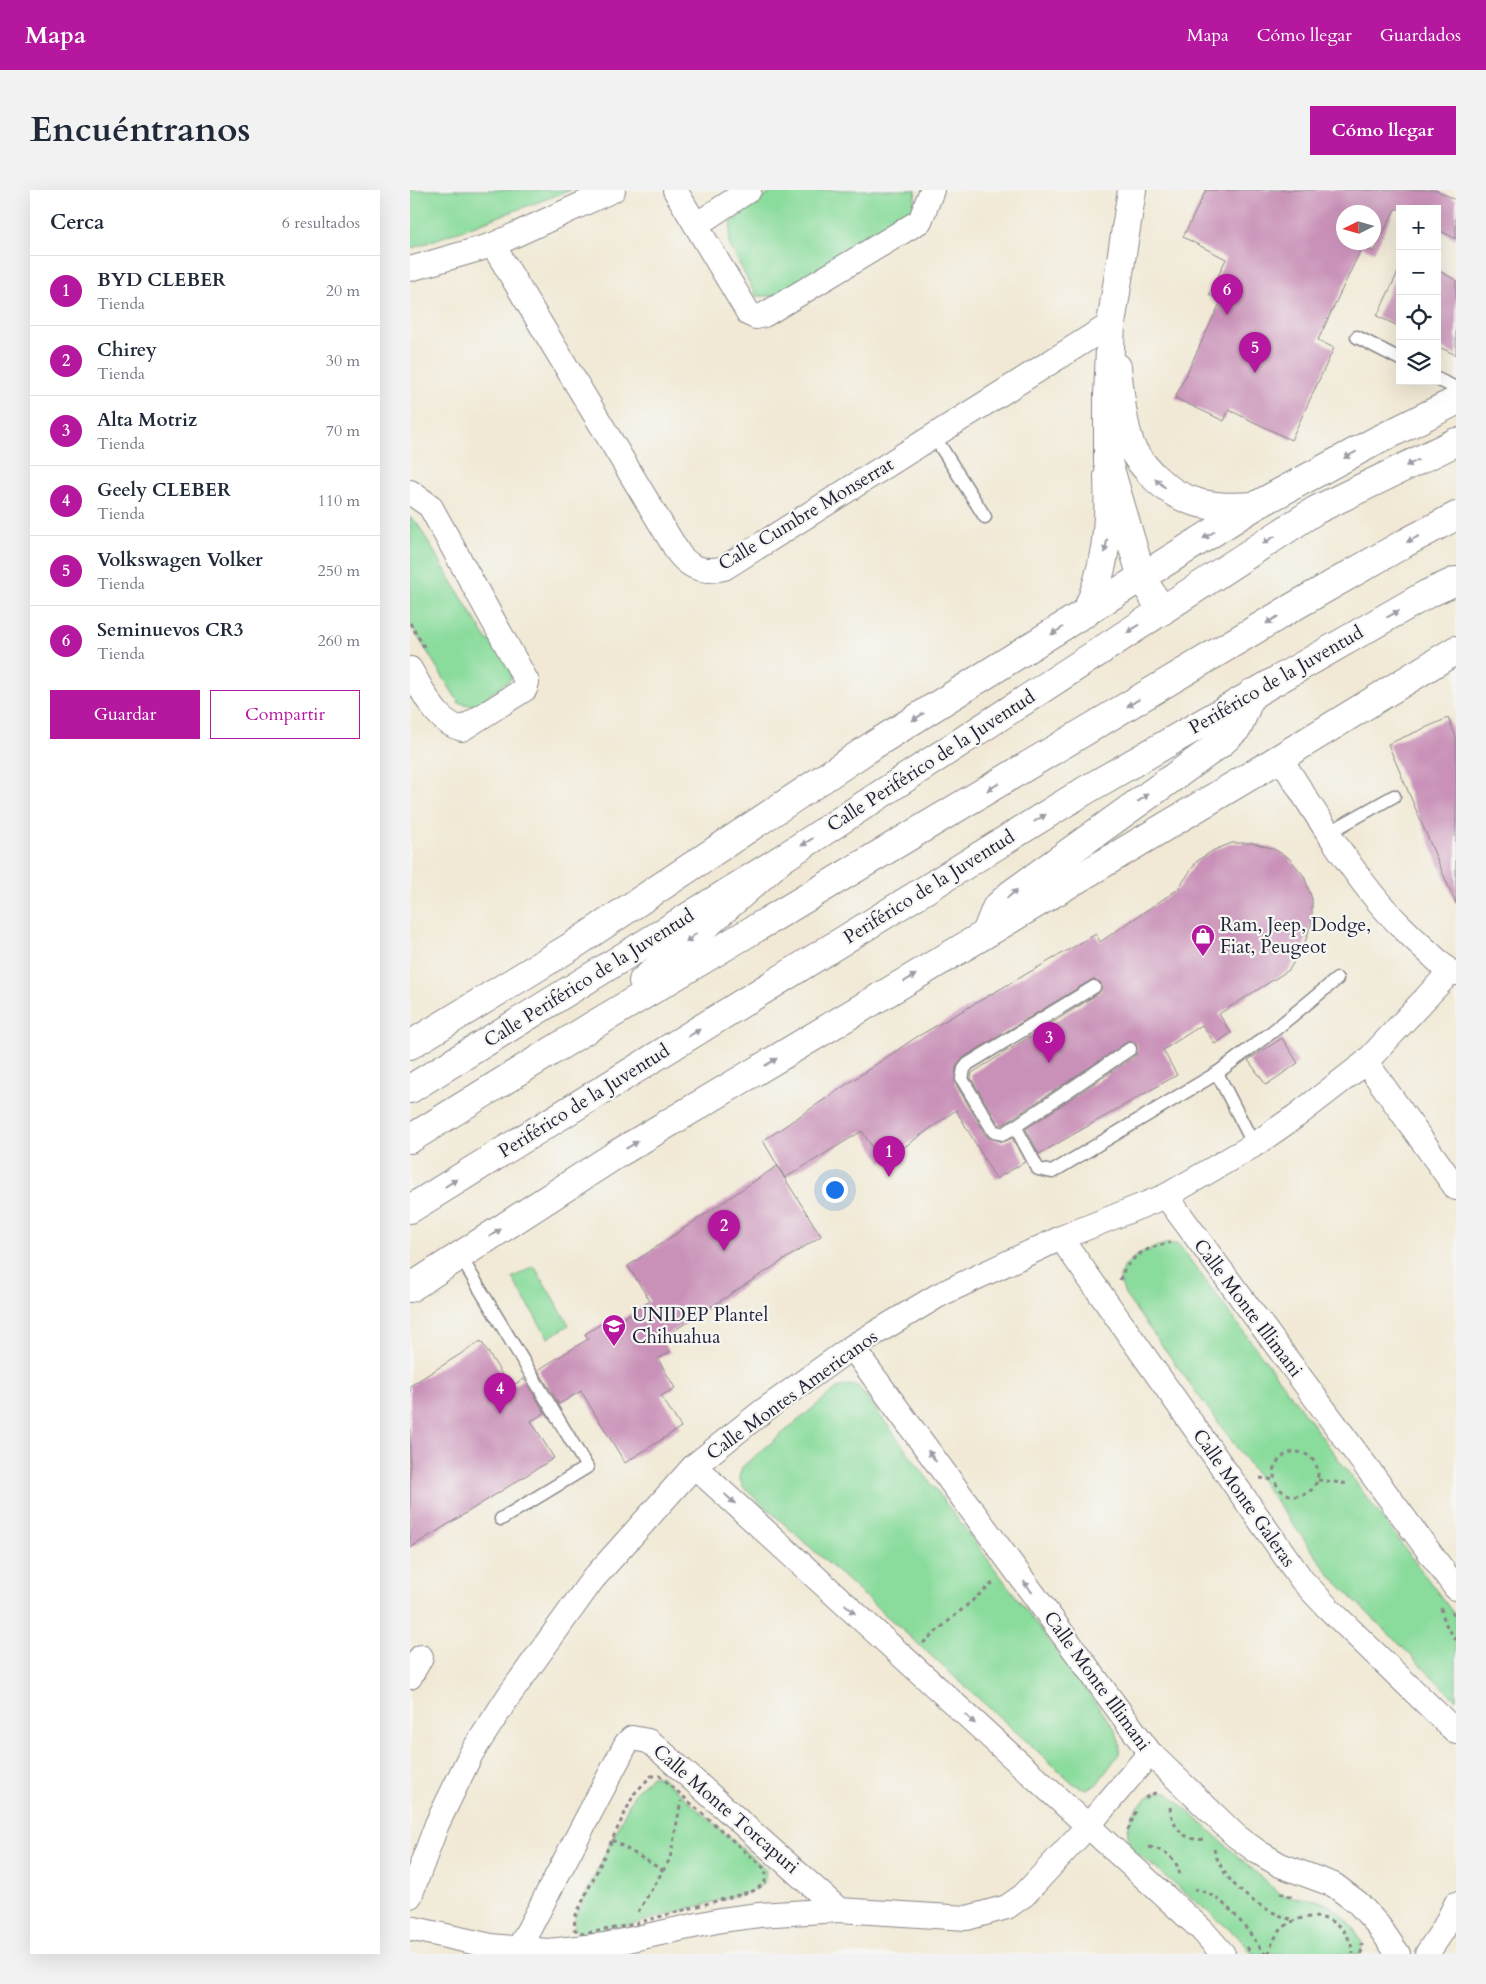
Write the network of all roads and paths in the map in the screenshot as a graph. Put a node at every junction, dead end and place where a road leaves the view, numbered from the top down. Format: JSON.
{"nodes":[{"id":1,"x":614,"y":190,"type":"edge"},
{"id":2,"x":675,"y":190,"type":"edge"},
{"id":3,"x":749,"y":190,"type":"edge"},
{"id":4,"x":932,"y":190,"type":"edge"},
{"id":5,"x":1132,"y":190,"type":"edge"},
{"id":6,"x":696,"y":225,"type":"junction"},
{"id":7,"x":493,"y":245,"type":"junction"},
{"id":8,"x":410,"y":269,"type":"edge"},
{"id":9,"x":1111,"y":324,"type":"junction"},
{"id":10,"x":1357,"y":337,"type":"dead end"},
{"id":11,"x":1396,"y":357,"type":"edge"},
{"id":12,"x":1441,"y":380,"type":"edge"},
{"id":13,"x":1456,"y":388,"type":"edge"},
{"id":14,"x":1456,"y":401,"type":"edge"},
{"id":15,"x":934,"y":436,"type":"junction"},
{"id":16,"x":1456,"y":442,"type":"edge"},
{"id":17,"x":1108,"y":462,"type":"junction"},
{"id":18,"x":410,"y":492,"type":"edge"},
{"id":19,"x":1255,"y":506,"type":"junction"},
{"id":20,"x":1456,"y":516,"type":"edge"},
{"id":21,"x":985,"y":517,"type":"dead end"},
{"id":22,"x":1142,"y":578,"type":"junction"},
{"id":23,"x":1456,"y":581,"type":"edge"},
{"id":24,"x":1162,"y":611,"type":"junction"},
{"id":25,"x":1086,"y":613,"type":"junction"},
{"id":26,"x":1456,"y":650,"type":"edge"},
{"id":27,"x":410,"y":669,"type":"edge"},
{"id":28,"x":1252,"y":693,"type":"junction"},
{"id":29,"x":1280,"y":758,"type":"junction"},
{"id":30,"x":1394,"y":796,"type":"dead end"},
{"id":31,"x":1328,"y":833,"type":"junction"},
{"id":32,"x":780,"y":860,"type":"junction"},
{"id":33,"x":986,"y":933,"type":"junction"},
{"id":34,"x":1453,"y":972,"type":"edge"},
{"id":35,"x":1337,"y":980,"type":"dead end"},
{"id":36,"x":1094,"y":987,"type":"dead end"},
{"id":37,"x":592,"y":1026,"type":"junction"},
{"id":38,"x":410,"y":1044,"type":"edge"},
{"id":39,"x":1130,"y":1050,"type":"dead end"},
{"id":40,"x":1366,"y":1062,"type":"junction"},
{"id":41,"x":1217,"y":1073,"type":"junction"},
{"id":42,"x":410,"y":1089,"type":"edge"},
{"id":43,"x":1015,"y":1126,"type":"junction"},
{"id":44,"x":410,"y":1139,"type":"edge"},
{"id":45,"x":1254,"y":1145,"type":"junction"},
{"id":46,"x":1456,"y":1188,"type":"edge"},
{"id":47,"x":1166,"y":1196,"type":"junction"},
{"id":48,"x":410,"y":1209,"type":"edge"},
{"id":49,"x":1061,"y":1238,"type":"junction"},
{"id":50,"x":1179,"y":1245,"type":"dead end"},
{"id":51,"x":460,"y":1256,"type":"junction"},
{"id":52,"x":1123,"y":1287,"type":"dead end"},
{"id":53,"x":410,"y":1288,"type":"edge"},
{"id":54,"x":852,"y":1347,"type":"junction"},
{"id":55,"x":694,"y":1466,"type":"junction"},
{"id":56,"x":1254,"y":1470,"type":"dead end"},
{"id":57,"x":1260,"y":1478,"type":"junction"},
{"id":58,"x":1274,"y":1480,"type":"junction"},
{"id":59,"x":1318,"y":1480,"type":"junction"},
{"id":60,"x":1357,"y":1484,"type":"dead end"},
{"id":61,"x":1265,"y":1486,"type":"dead end"},
{"id":62,"x":502,"y":1520,"type":"dead end"},
{"id":63,"x":1000,"y":1576,"type":"dead end"},
{"id":64,"x":1448,"y":1600,"type":"edge"},
{"id":65,"x":1456,"y":1617,"type":"edge"},
{"id":66,"x":1456,"y":1640,"type":"edge"},
{"id":67,"x":920,"y":1646,"type":"dead end"},
{"id":68,"x":1456,"y":1732,"type":"edge"},
{"id":69,"x":1150,"y":1753,"type":"junction"},
{"id":70,"x":682,"y":1795,"type":"junction"},
{"id":71,"x":1170,"y":1802,"type":"dead end"},
{"id":72,"x":1087,"y":1828,"type":"junction"},
{"id":73,"x":1213,"y":1834,"type":"dead end"},
{"id":74,"x":612,"y":1840,"type":"junction"},
{"id":75,"x":1145,"y":1846,"type":"dead end"},
{"id":76,"x":1213,"y":1847,"type":"dead end"},
{"id":77,"x":664,"y":1871,"type":"junction"},
{"id":78,"x":1180,"y":1882,"type":"dead end"},
{"id":79,"x":1186,"y":1888,"type":"dead end"},
{"id":80,"x":410,"y":1896,"type":"edge"},
{"id":81,"x":1456,"y":1904,"type":"edge"},
{"id":82,"x":839,"y":1910,"type":"junction"},
{"id":83,"x":1293,"y":1920,"type":"junction"},
{"id":84,"x":630,"y":1925,"type":"junction"},
{"id":85,"x":410,"y":1928,"type":"edge"},
{"id":86,"x":518,"y":1950,"type":"junction"},
{"id":87,"x":1223,"y":1954,"type":"edge"},
{"id":88,"x":1267,"y":1954,"type":"edge"},
{"id":89,"x":1353,"y":1954,"type":"edge"},
{"id":90,"x":1398,"y":1954,"type":"edge"},
{"id":91,"x":1427,"y":1954,"type":"edge"}],
"edges":[{"from":1,"to":7,"type":"street"},
{"from":2,"to":6,"type":"street"},
{"from":3,"to":6,"type":"street"},
{"from":4,"to":6,"type":"street"},
{"from":5,"to":9,"type":"main road"},
{"from":7,"to":8,"type":"street"},
{"from":7,"to":15,"type":"street","name":"Calle Cumbre Monserrat"},
{"from":9,"to":15,"type":"street","name":"Calle Cumbre Monserrat"},
{"from":9,"to":17,"type":"main road"},
{"from":19,"to":9,"type":"main road","one_way":true},
{"from":10,"to":11,"type":"lane"},
{"from":12,"to":13,"type":"lane"},
{"from":14,"to":19,"type":"main road","one_way":true},
{"from":15,"to":21,"type":"lane"},
{"from":16,"to":24,"type":"main road","name":"Calle Periférico de la Juventud","one_way":true},
{"from":17,"to":22,"type":"main road"},
{"from":17,"to":25,"type":"main road","one_way":true},
{"from":18,"to":27,"type":"street"},
{"from":19,"to":22,"type":"main road","one_way":true},
{"from":20,"to":37,"type":"main road","one_way":true},
{"from":22,"to":24,"type":"main road"},
{"from":22,"to":25,"type":"main road"},
{"from":28,"to":23,"type":"main road","name":"Periférico de la Juventud","one_way":true},
{"from":24,"to":32,"type":"main road","name":"Calle Periférico de la Juventud","one_way":true},
{"from":25,"to":38,"type":"main road","one_way":true},
{"from":26,"to":29,"type":"main road"},
{"from":33,"to":28,"type":"main road","one_way":true},
{"from":48,"to":28,"type":"main road","name":"Periférico de la Juventud","one_way":true},
{"from":29,"to":31,"type":"street"},
{"from":29,"to":33,"type":"main road"},
{"from":30,"to":31,"type":"lane"},
{"from":31,"to":34,"type":"street"},
{"from":32,"to":37,"type":"main road","one_way":true},
{"from":32,"to":42,"type":"main road","name":"Calle Periférico de la Juventud"},
{"from":51,"to":33,"type":"main road","one_way":true},
{"from":34,"to":40,"type":"street","name":"Calle Montes Americanos"},
{"from":35,"to":41,"type":"lane"},
{"from":36,"to":43,"type":"lane"},
{"from":37,"to":44,"type":"main road"},
{"from":39,"to":43,"type":"lane"},
{"from":40,"to":45,"type":"street","name":"Calle Montes Americanos"},
{"from":40,"to":46,"type":"street"},
{"from":41,"to":43,"type":"lane"},
{"from":41,"to":45,"type":"lane"},
{"from":45,"to":47,"type":"street","name":"Calle Montes Americanos"},
{"from":47,"to":49,"type":"street","name":"Calle Montes Americanos"},
{"from":47,"to":64,"type":"street","name":"Calle Monte Illimani"},
{"from":49,"to":54,"type":"street","name":"Calle Montes Americanos"},
{"from":49,"to":68,"type":"street","name":"Calle Monte Galeras"},
{"from":50,"to":52,"type":"path"},
{"from":51,"to":53,"type":"main road"},
{"from":51,"to":62,"type":"lane"},
{"from":54,"to":55,"type":"street","name":"Calle Montes Americanos"},
{"from":69,"to":54,"type":"street","name":"Calle Monte Illimani","one_way":true},
{"from":55,"to":72,"type":"street","one_way":true},
{"from":55,"to":80,"type":"street","name":"Calle Montes Americanos"},
{"from":56,"to":57,"type":"path"},
{"from":57,"to":58,"type":"path"},
{"from":57,"to":61,"type":"path"},
{"from":58,"to":59,"type":"path"},
{"from":58,"to":59,"type":"path"},
{"from":59,"to":60,"type":"path"},
{"from":63,"to":67,"type":"path"},
{"from":64,"to":65,"type":"path"},
{"from":64,"to":66,"type":"path"},
{"from":69,"to":72,"type":"street"},
{"from":69,"to":90,"type":"street","name":"Calle Monte Illimani"},
{"from":70,"to":74,"type":"path"},
{"from":70,"to":77,"type":"path"},
{"from":70,"to":84,"type":"path"},
{"from":71,"to":73,"type":"path"},
{"from":72,"to":82,"type":"street"},
{"from":72,"to":87,"type":"street"},
{"from":74,"to":77,"type":"path"},
{"from":74,"to":84,"type":"path"},
{"from":75,"to":78,"type":"path"},
{"from":76,"to":83,"type":"path"},
{"from":77,"to":84,"type":"path"},
{"from":79,"to":88,"type":"path"},
{"from":81,"to":91,"type":"street"},
{"from":82,"to":86,"type":"street"},
{"from":82,"to":86,"type":"street","name":"Calle Monte Torcapuri"},
{"from":83,"to":88,"type":"path"},
{"from":83,"to":89,"type":"path"},
{"from":85,"to":86,"type":"street"}]}
